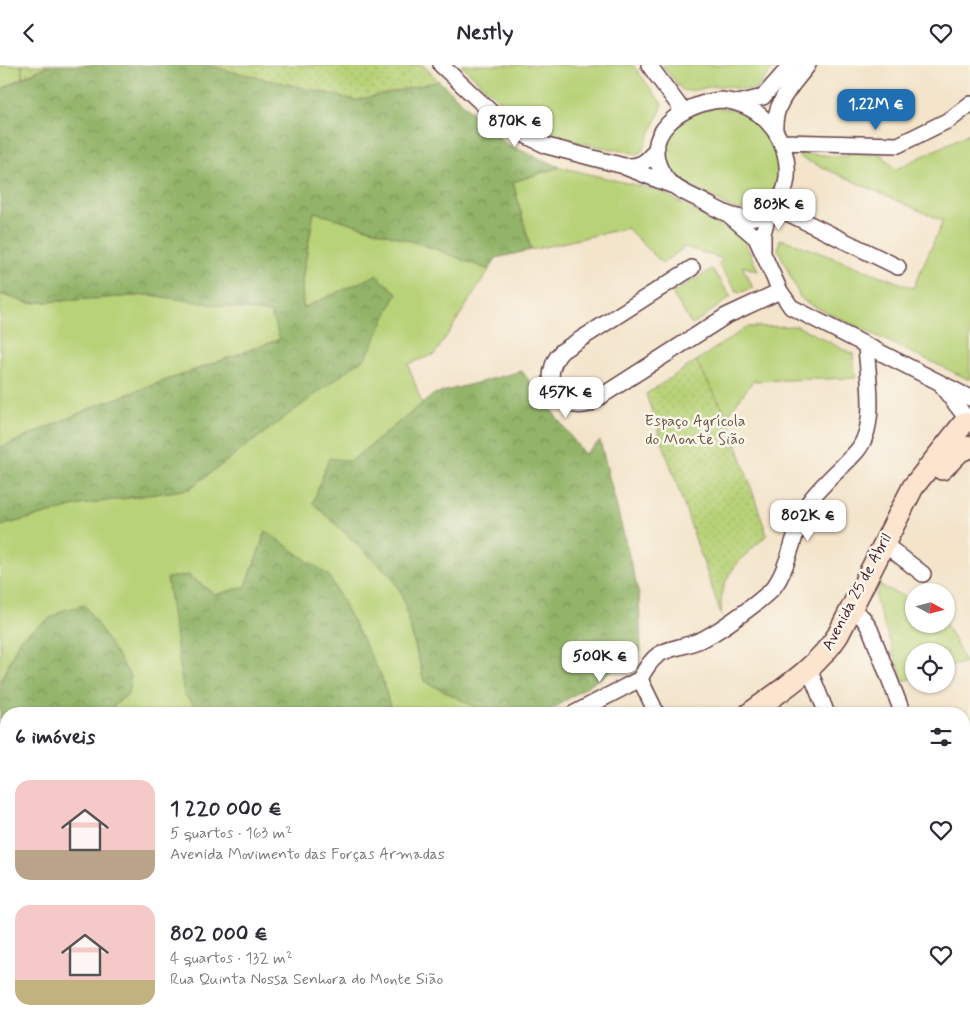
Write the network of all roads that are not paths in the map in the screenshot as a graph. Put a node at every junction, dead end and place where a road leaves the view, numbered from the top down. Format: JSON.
{"nodes":[{"id":1,"x":441,"y":65,"type":"edge"},
{"id":2,"x":649,"y":65,"type":"edge"},
{"id":3,"x":791,"y":65,"type":"edge"},
{"id":4,"x":808,"y":65,"type":"edge"},
{"id":5,"x":738,"y":103,"type":"junction"},
{"id":6,"x":970,"y":104,"type":"edge"},
{"id":7,"x":684,"y":111,"type":"junction"},
{"id":8,"x":778,"y":136,"type":"junction"},
{"id":9,"x":656,"y":147,"type":"junction"},
{"id":10,"x":624,"y":167,"type":"junction"},
{"id":11,"x":675,"y":186,"type":"junction"},
{"id":12,"x":771,"y":208,"type":"junction"},
{"id":13,"x":726,"y":213,"type":"junction"},
{"id":14,"x":763,"y":249,"type":"junction"},
{"id":15,"x":898,"y":267,"type":"dead end"},
{"id":16,"x":692,"y":268,"type":"dead end"},
{"id":17,"x":780,"y":291,"type":"junction"},
{"id":18,"x":866,"y":347,"type":"junction"},
{"id":19,"x":968,"y":416,"type":"edge"},
{"id":20,"x":970,"y":447,"type":"edge"},
{"id":21,"x":894,"y":524,"type":"junction"},
{"id":22,"x":883,"y":543,"type":"junction"},
{"id":23,"x":923,"y":574,"type":"dead end"},
{"id":24,"x":850,"y":609,"type":"junction"},
{"id":25,"x":809,"y":669,"type":"junction"},
{"id":26,"x":640,"y":679,"type":"junction"},
{"id":27,"x":586,"y":707,"type":"edge"},
{"id":28,"x":654,"y":707,"type":"edge"},
{"id":29,"x":758,"y":707,"type":"edge"},
{"id":30,"x":824,"y":707,"type":"edge"},
{"id":31,"x":900,"y":707,"type":"edge"}],
"edges":[{"from":1,"to":10,"type":"street"},
{"from":2,"to":7,"type":"street"},
{"from":3,"to":5,"type":"street"},
{"from":4,"to":8,"type":"street"},
{"from":5,"to":7,"type":"street"},
{"from":5,"to":8,"type":"street"},
{"from":6,"to":8,"type":"street"},
{"from":7,"to":9,"type":"street"},
{"from":8,"to":12,"type":"street"},
{"from":9,"to":10,"type":"street"},
{"from":9,"to":11,"type":"street"},
{"from":10,"to":11,"type":"street"},
{"from":11,"to":13,"type":"street"},
{"from":12,"to":13,"type":"street"},
{"from":12,"to":14,"type":"street"},
{"from":12,"to":15,"type":"street"},
{"from":13,"to":14,"type":"street"},
{"from":14,"to":17,"type":"street"},
{"from":16,"to":17,"type":"street"},
{"from":17,"to":18,"type":"street"},
{"from":18,"to":19,"type":"street"},
{"from":18,"to":26,"type":"street"},
{"from":19,"to":21,"type":"main road","name":"Avenida 25 de Abril"},
{"from":20,"to":21,"type":"main road","name":"Avenida 25 de Abril"},
{"from":21,"to":22,"type":"main road","name":"Avenida 25 de Abril"},
{"from":22,"to":23,"type":"street"},
{"from":22,"to":24,"type":"main road","name":"Avenida 25 de Abril"},
{"from":24,"to":25,"type":"main road","name":"Avenida 25 de Abril"},
{"from":24,"to":31,"type":"street"},
{"from":25,"to":29,"type":"main road","name":"Avenida 25 de Abril"},
{"from":25,"to":30,"type":"street"},
{"from":26,"to":27,"type":"street"},
{"from":26,"to":28,"type":"street"}]}
